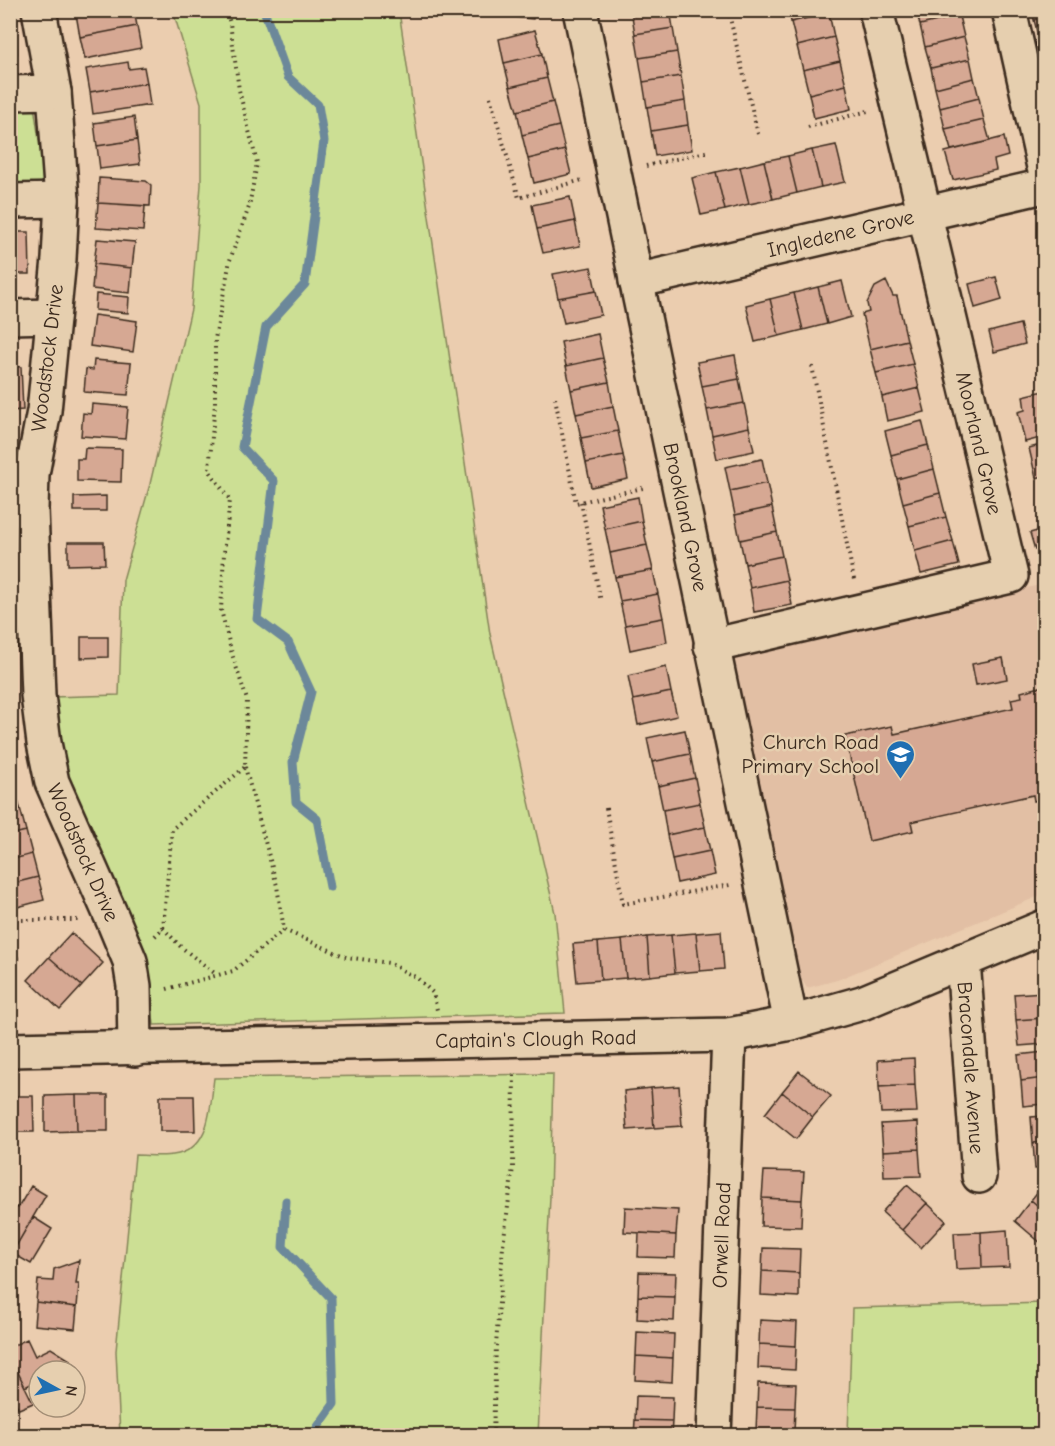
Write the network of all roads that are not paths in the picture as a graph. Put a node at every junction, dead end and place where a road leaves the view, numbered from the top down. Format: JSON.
{"nodes":[{"id":1,"x":39,"y":10,"type":"edge"},
{"id":2,"x":580,"y":10,"type":"edge"},
{"id":3,"x":876,"y":10,"type":"edge"},
{"id":4,"x":1009,"y":10,"type":"edge"},
{"id":5,"x":54,"y":92,"type":"junction"},
{"id":6,"x":10,"y":93,"type":"edge"},
{"id":7,"x":1044,"y":167,"type":"edge"},
{"id":8,"x":1044,"y":186,"type":"edge"},
{"id":9,"x":62,"y":200,"type":"junction"},
{"id":10,"x":10,"y":201,"type":"edge"},
{"id":11,"x":925,"y":214,"type":"junction"},
{"id":12,"x":636,"y":281,"type":"junction"},
{"id":13,"x":53,"y":315,"type":"junction"},
{"id":14,"x":10,"y":317,"type":"edge"},
{"id":15,"x":23,"y":448,"type":"edge"},
{"id":16,"x":711,"y":646,"type":"junction"},
{"id":17,"x":1044,"y":927,"type":"edge"},
{"id":18,"x":963,"y":960,"type":"junction"},
{"id":19,"x":791,"y":1023,"type":"junction"},
{"id":20,"x":729,"y":1035,"type":"junction"},
{"id":21,"x":135,"y":1048,"type":"junction"},
{"id":22,"x":10,"y":1050,"type":"edge"},
{"id":23,"x":979,"y":1176,"type":"dead end"},
{"id":24,"x":714,"y":1436,"type":"edge"}],
"edges":[{"from":1,"to":5,"type":"street","name":"Woodstock Drive"},
{"from":2,"to":12,"type":"street","name":"Brookland Grove"},
{"from":3,"to":11,"type":"street","name":"Moorland Grove"},
{"from":4,"to":7,"type":"street"},
{"from":5,"to":6,"type":"street"},
{"from":5,"to":9,"type":"street","name":"Woodstock Drive"},
{"from":8,"to":11,"type":"street","name":"Ingledene Grove"},
{"from":9,"to":10,"type":"street"},
{"from":9,"to":13,"type":"street","name":"Woodstock Drive"},
{"from":11,"to":12,"type":"street","name":"Ingledene Grove"},
{"from":11,"to":16,"type":"street","name":"Moorland Grove"},
{"from":12,"to":16,"type":"street","name":"Brookland Grove"},
{"from":13,"to":14,"type":"street"},
{"from":13,"to":15,"type":"street","name":"Woodstock Drive"},
{"from":15,"to":21,"type":"street","name":"Woodstock Drive"},
{"from":16,"to":19,"type":"street","name":"Brookland Grove"},
{"from":17,"to":18,"type":"street","name":"Captain's Clough Road"},
{"from":18,"to":19,"type":"street","name":"Captain's Clough Road"},
{"from":18,"to":23,"type":"street","name":"Bracondale Avenue"},
{"from":19,"to":20,"type":"street","name":"Captain's Clough Road"},
{"from":20,"to":21,"type":"street","name":"Captain's Clough Road"},
{"from":20,"to":24,"type":"street","name":"Orwell Road"},
{"from":21,"to":22,"type":"street","name":"Captain's Clough Road"}]}
